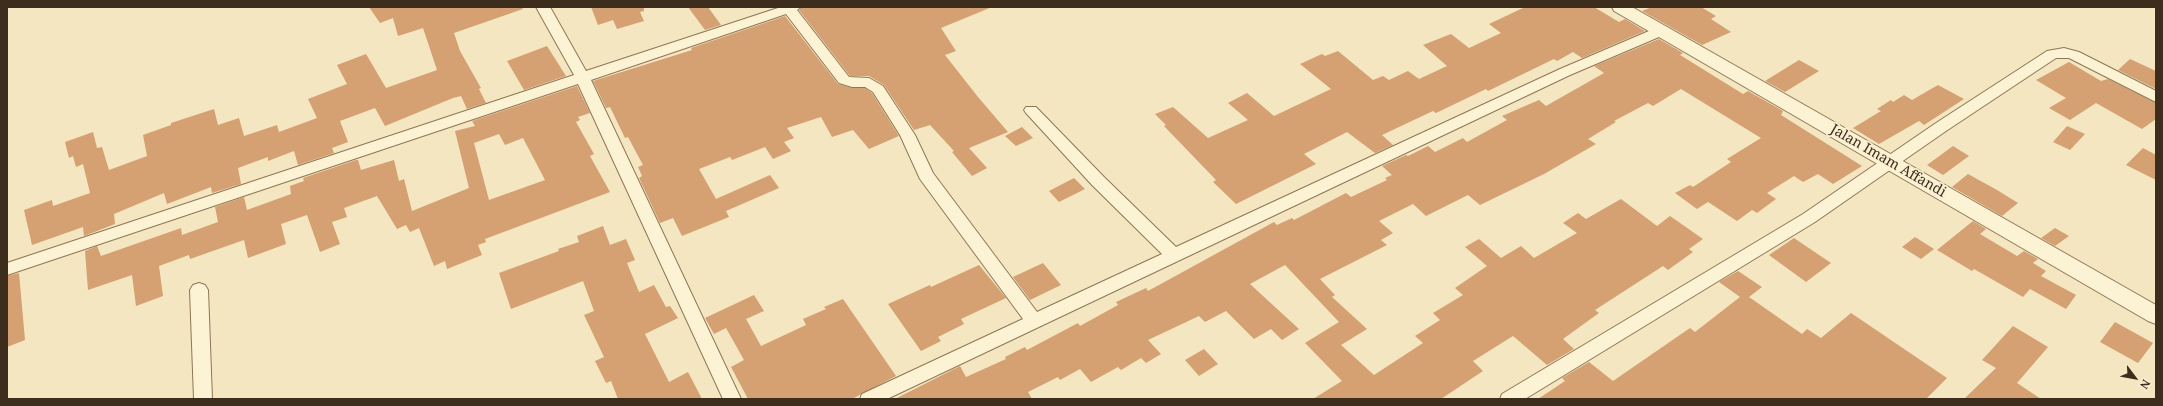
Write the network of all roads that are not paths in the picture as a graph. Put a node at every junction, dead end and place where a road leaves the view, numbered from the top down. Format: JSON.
{"nodes":[{"id":1,"x":543,"y":7,"type":"edge"},
{"id":2,"x":1620,"y":7,"type":"edge"},
{"id":3,"x":791,"y":8,"type":"edge"},
{"id":4,"x":1661,"y":31,"type":"junction"},
{"id":5,"x":582,"y":76,"type":"junction"},
{"id":6,"x":2156,"y":97,"type":"edge"},
{"id":7,"x":1031,"y":110,"type":"dead end"},
{"id":8,"x":1890,"y":162,"type":"junction"},
{"id":9,"x":1174,"y":255,"type":"junction"},
{"id":10,"x":7,"y":269,"type":"edge"},
{"id":11,"x":199,"y":290,"type":"dead end"},
{"id":12,"x":2156,"y":315,"type":"edge"},
{"id":13,"x":1034,"y":321,"type":"junction"},
{"id":14,"x":203,"y":399,"type":"edge"},
{"id":15,"x":732,"y":399,"type":"edge"},
{"id":16,"x":870,"y":399,"type":"edge"},
{"id":17,"x":1509,"y":399,"type":"edge"}],
"edges":[{"from":1,"to":5,"type":"street"},
{"from":2,"to":4,"type":"street","name":"Jalan Imam Affandi"},
{"from":3,"to":5,"type":"street"},
{"from":3,"to":13,"type":"street"},
{"from":4,"to":8,"type":"street","name":"Jalan Imam Affandi"},
{"from":4,"to":9,"type":"street"},
{"from":5,"to":10,"type":"street"},
{"from":5,"to":15,"type":"street"},
{"from":6,"to":8,"type":"street"},
{"from":7,"to":9,"type":"street"},
{"from":8,"to":12,"type":"street","name":"Jalan Imam Affandi"},
{"from":8,"to":17,"type":"street"},
{"from":9,"to":13,"type":"street"},
{"from":11,"to":14,"type":"street"},
{"from":13,"to":16,"type":"street"}]}
